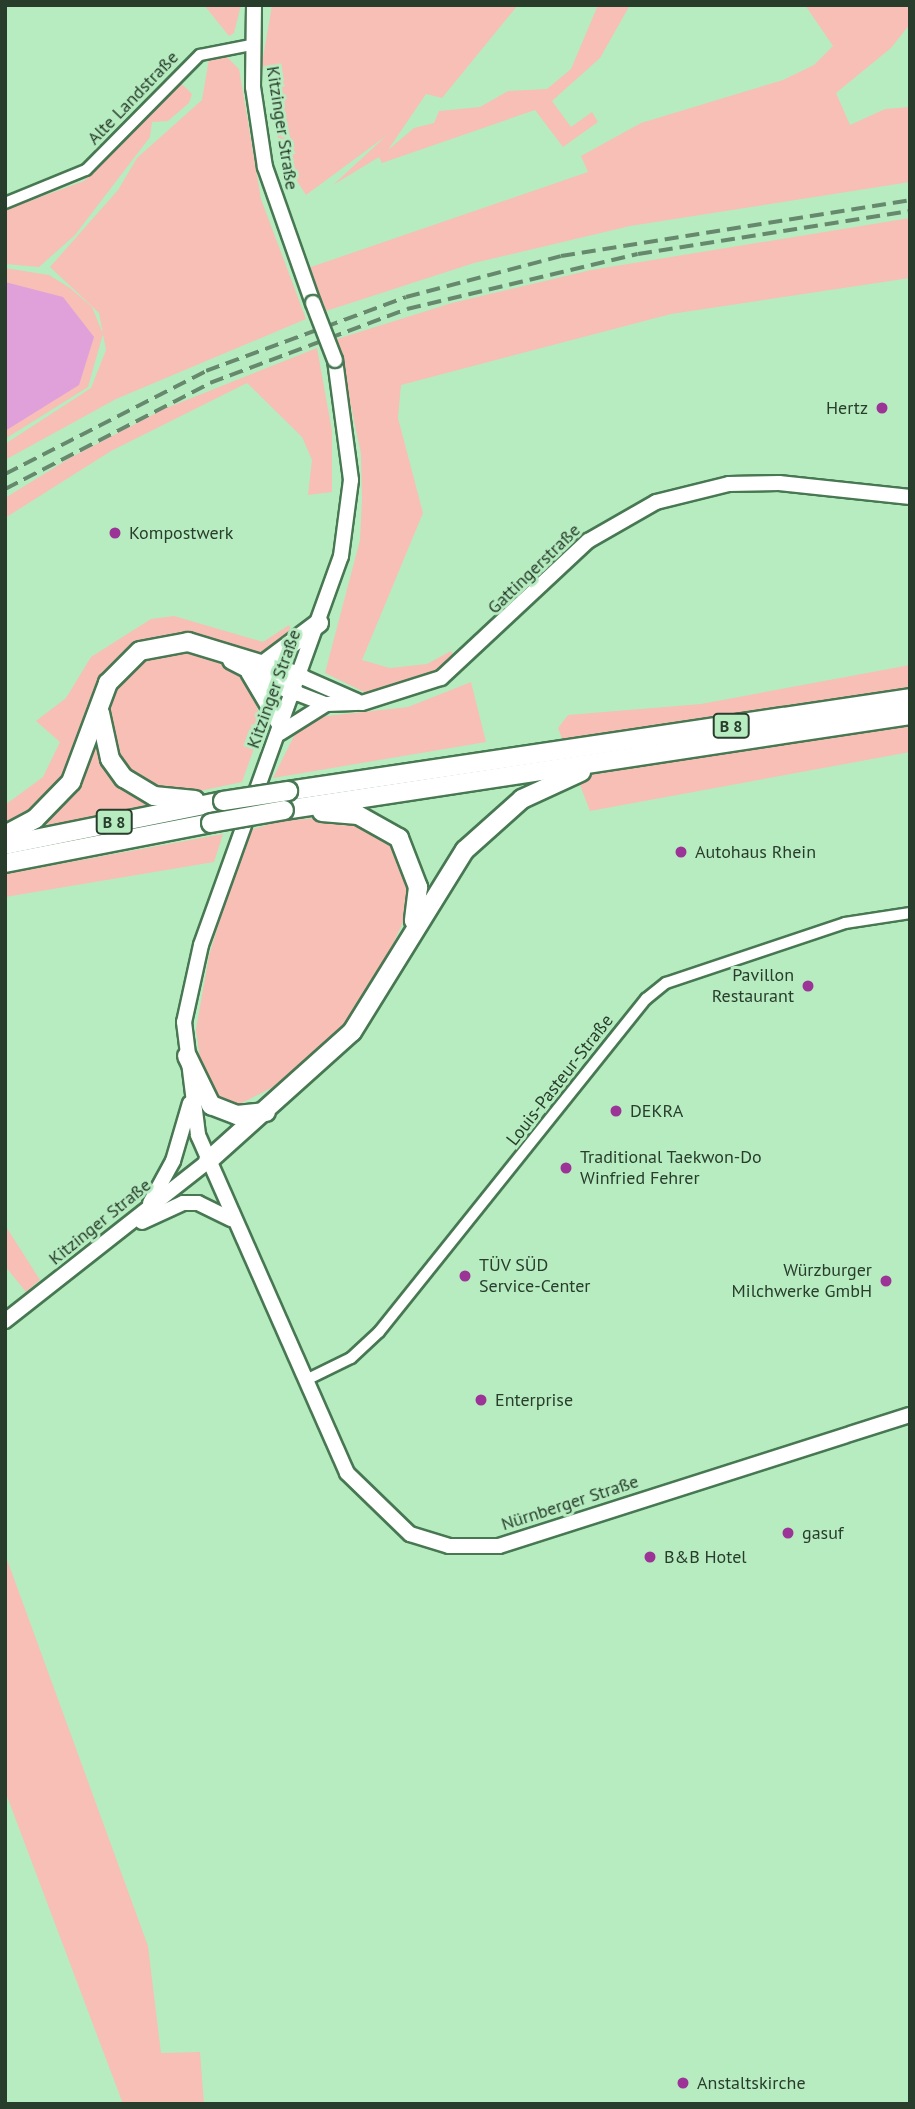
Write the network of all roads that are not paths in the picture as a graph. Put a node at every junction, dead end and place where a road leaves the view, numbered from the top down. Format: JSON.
{"nodes":[{"id":1,"x":254,"y":5,"type":"edge"},
{"id":2,"x":251,"y":46,"type":"junction"},
{"id":3,"x":5,"y":203,"type":"edge"},
{"id":4,"x":910,"y":497,"type":"edge"},
{"id":5,"x":319,"y":623,"type":"junction"},
{"id":6,"x":210,"y":648,"type":"junction"},
{"id":7,"x":267,"y":663,"type":"junction"},
{"id":8,"x":247,"y":669,"type":"junction"},
{"id":9,"x":297,"y":684,"type":"junction"},
{"id":10,"x":910,"y":698,"type":"edge"},
{"id":11,"x":362,"y":703,"type":"junction"},
{"id":12,"x":100,"y":705,"type":"junction"},
{"id":13,"x":327,"y":705,"type":"junction"},
{"id":14,"x":910,"y":715,"type":"edge"},
{"id":15,"x":280,"y":730,"type":"junction"},
{"id":16,"x":625,"y":758,"type":"junction"},
{"id":17,"x":223,"y":801,"type":"junction"},
{"id":18,"x":284,"y":810,"type":"junction"},
{"id":19,"x":5,"y":835,"type":"edge"},
{"id":20,"x":5,"y":845,"type":"edge"},
{"id":21,"x":5,"y":863,"type":"edge"},
{"id":22,"x":910,"y":914,"type":"edge"},
{"id":23,"x":412,"y":933,"type":"junction"},
{"id":24,"x":187,"y":1056,"type":"junction"},
{"id":25,"x":191,"y":1101,"type":"junction"},
{"id":26,"x":266,"y":1112,"type":"junction"},
{"id":27,"x":208,"y":1161,"type":"junction"},
{"id":28,"x":145,"y":1211,"type":"junction"},
{"id":29,"x":231,"y":1219,"type":"junction"},
{"id":30,"x":112,"y":1237,"type":"junction"},
{"id":31,"x":5,"y":1321,"type":"edge"},
{"id":32,"x":306,"y":1380,"type":"junction"},
{"id":33,"x":910,"y":1415,"type":"edge"}],
"edges":[{"from":1,"to":2,"type":"street","name":"Kitzinger Straße"},
{"from":2,"to":3,"type":"street","name":"Alte Landstraße"},
{"from":2,"to":5,"type":"street","name":"Kitzinger Straße","bridge":true},
{"from":4,"to":11,"type":"street","name":"Gattingerstraße"},
{"from":5,"to":7,"type":"highway"},
{"from":5,"to":9,"type":"street","name":"Kitzinger Straße"},
{"from":6,"to":7,"type":"highway"},
{"from":6,"to":8,"type":"highway"},
{"from":6,"to":12,"type":"highway"},
{"from":7,"to":9,"type":"highway"},
{"from":8,"to":9,"type":"highway"},
{"from":8,"to":15,"type":"highway"},
{"from":9,"to":11,"type":"street"},
{"from":9,"to":13,"type":"street","name":"Gattingerstraße"},
{"from":9,"to":15,"type":"street","name":"Kitzinger Straße"},
{"from":10,"to":17,"type":"highway","number":"B 8","bridge":true},
{"from":11,"to":13,"type":"street","name":"Gattingerstraße"},
{"from":12,"to":17,"type":"highway"},
{"from":12,"to":19,"type":"highway"},
{"from":13,"to":15,"type":"street"},
{"from":14,"to":16,"type":"highway","number":"B 8"},
{"from":15,"to":24,"type":"street","name":"Kitzinger Straße"},
{"from":16,"to":18,"type":"highway","number":"B 8"},
{"from":16,"to":23,"type":"highway"},
{"from":17,"to":20,"type":"highway","number":"B 8"},
{"from":18,"to":21,"type":"highway","number":"B 8","bridge":true},
{"from":18,"to":23,"type":"highway"},
{"from":22,"to":32,"type":"street","name":"Louis-Pasteur-Straße"},
{"from":23,"to":26,"type":"highway"},
{"from":24,"to":25,"type":"street","name":"Kitzinger Straße"},
{"from":24,"to":26,"type":"highway"},
{"from":25,"to":27,"type":"street","name":"Kitzinger Straße"},
{"from":25,"to":28,"type":"street"},
{"from":26,"to":27,"type":"highway"},
{"from":27,"to":28,"type":"street","name":"Kitzinger Straße"},
{"from":27,"to":29,"type":"street","name":"Nürnberger Straße"},
{"from":28,"to":30,"type":"street","name":"Kitzinger Straße"},
{"from":29,"to":30,"type":"street"},
{"from":29,"to":32,"type":"street","name":"Nürnberger Straße"},
{"from":30,"to":31,"type":"street","name":"Kitzinger Straße"},
{"from":32,"to":33,"type":"street","name":"Nürnberger Straße"}]}
